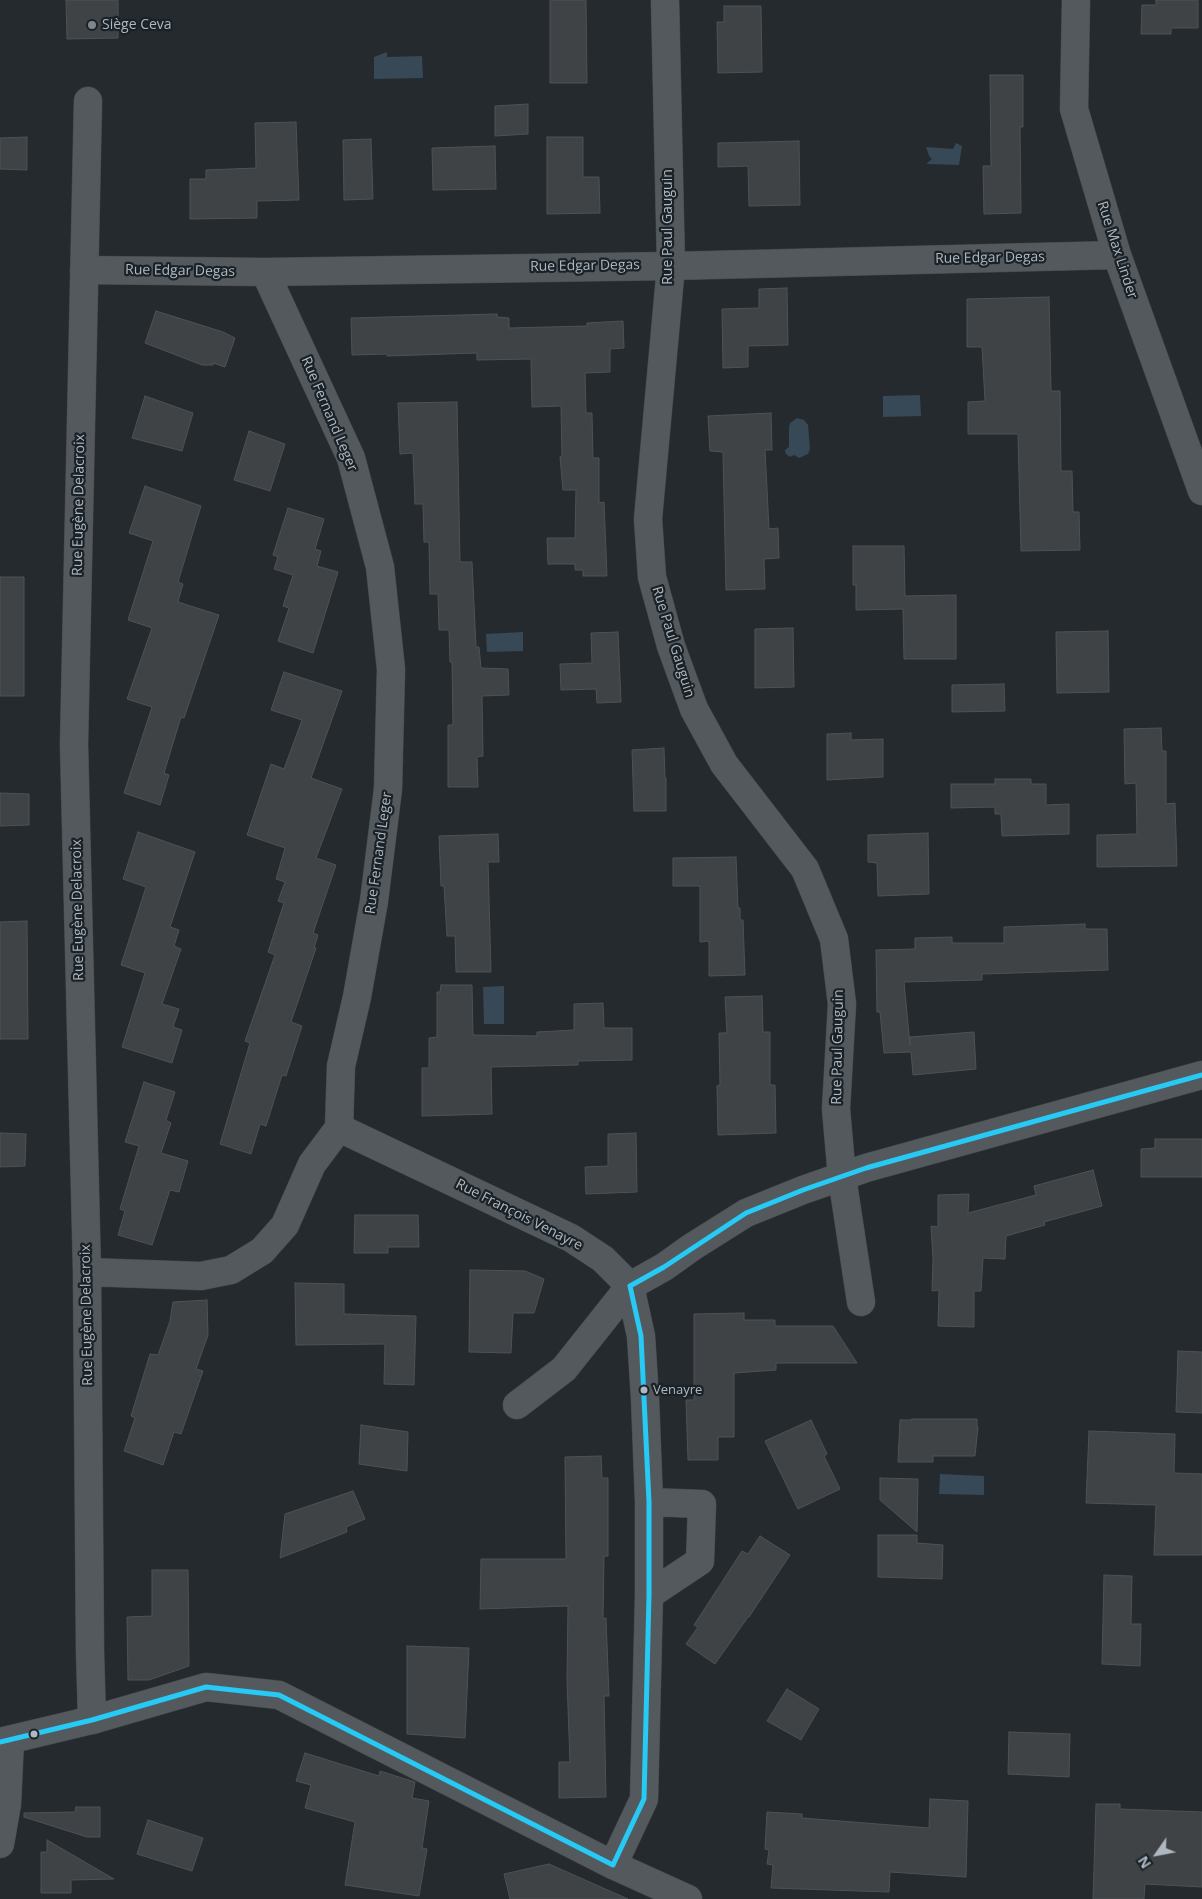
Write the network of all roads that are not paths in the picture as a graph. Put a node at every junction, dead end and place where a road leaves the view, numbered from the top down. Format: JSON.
{"nodes":[{"id":1,"x":665,"y":0,"type":"edge"},
{"id":2,"x":1076,"y":0,"type":"edge"},
{"id":3,"x":88,"y":101,"type":"dead end"},
{"id":4,"x":1117,"y":255,"type":"junction"},
{"id":5,"x":671,"y":266,"type":"junction"},
{"id":6,"x":84,"y":270,"type":"junction"},
{"id":7,"x":265,"y":272,"type":"junction"},
{"id":8,"x":1202,"y":491,"type":"edge"},
{"id":9,"x":1202,"y":1075,"type":"edge"},
{"id":10,"x":339,"y":1128,"type":"junction"},
{"id":11,"x":842,"y":1177,"type":"junction"},
{"id":12,"x":87,"y":1272,"type":"junction"},
{"id":13,"x":630,"y":1286,"type":"junction"},
{"id":14,"x":861,"y":1302,"type":"dead end"},
{"id":15,"x":517,"y":1406,"type":"dead end"},
{"id":16,"x":649,"y":1502,"type":"junction"},
{"id":17,"x":649,"y":1595,"type":"junction"},
{"id":18,"x":92,"y":1720,"type":"junction"},
{"id":19,"x":5,"y":1741,"type":"edge"},
{"id":20,"x":0,"y":1844,"type":"edge"},
{"id":21,"x":613,"y":1865,"type":"junction"},
{"id":22,"x":688,"y":1899,"type":"edge"}],
"edges":[{"from":1,"to":5,"type":"street","name":"Rue Paul Gauguin"},
{"from":2,"to":4,"type":"street","name":"Rue Max Linder"},
{"from":3,"to":6,"type":"street","name":"Rue Eugène Delacroix"},
{"from":4,"to":5,"type":"street","name":"Rue Edgar Degas"},
{"from":4,"to":8,"type":"street","name":"Rue Max Linder"},
{"from":5,"to":7,"type":"street","name":"Rue Edgar Degas"},
{"from":5,"to":11,"type":"street","name":"Rue Paul Gauguin"},
{"from":6,"to":7,"type":"street","name":"Rue Edgar Degas"},
{"from":6,"to":12,"type":"street","name":"Rue Eugène Delacroix"},
{"from":7,"to":10,"type":"street","name":"Rue Fernand Leger"},
{"from":9,"to":11,"type":"street"},
{"from":10,"to":12,"type":"street"},
{"from":10,"to":13,"type":"street","name":"Rue François Venayre"},
{"from":11,"to":13,"type":"street"},
{"from":11,"to":14,"type":"street","name":"Rue Paul Gauguin"},
{"from":12,"to":18,"type":"street","name":"Rue Eugène Delacroix"},
{"from":13,"to":15,"type":"street"},
{"from":13,"to":16,"type":"street"},
{"from":16,"to":17,"type":"street"},
{"from":16,"to":17,"type":"street"},
{"from":17,"to":21,"type":"street"},
{"from":18,"to":19,"type":"street"},
{"from":18,"to":21,"type":"street"},
{"from":19,"to":20,"type":"street"},
{"from":21,"to":22,"type":"street"}]}
